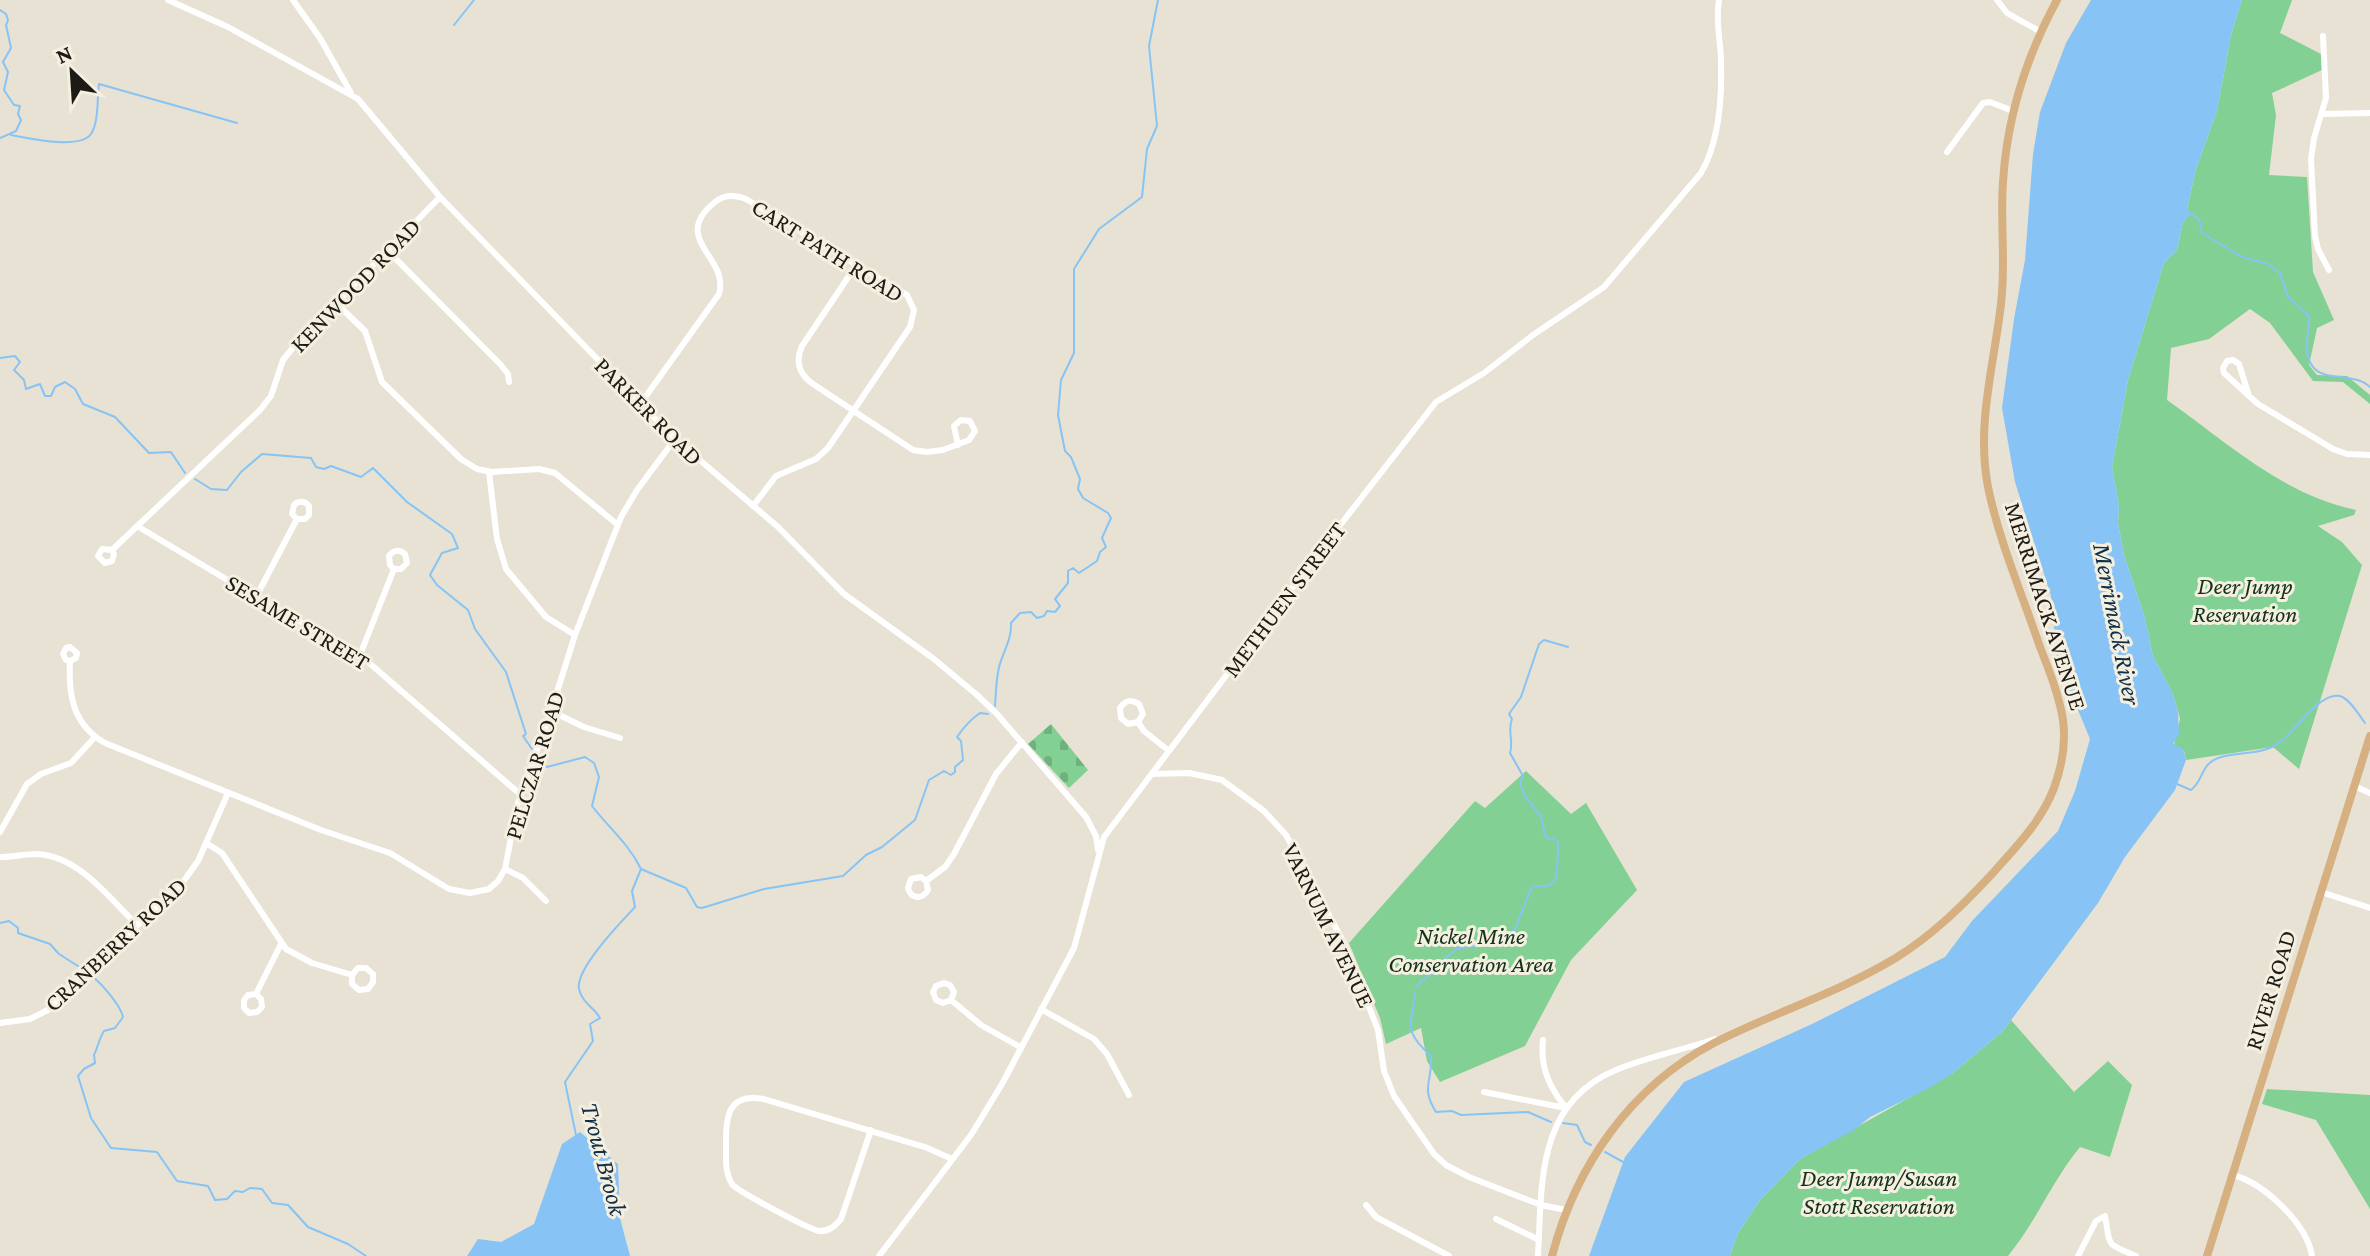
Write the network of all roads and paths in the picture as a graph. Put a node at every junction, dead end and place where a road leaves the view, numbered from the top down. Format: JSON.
{"nodes":[{"id":1,"x":168,"y":0,"type":"edge"},
{"id":2,"x":293,"y":0,"type":"edge"},
{"id":3,"x":1719,"y":0,"type":"edge"},
{"id":4,"x":1997,"y":0,"type":"edge"},
{"id":5,"x":2057,"y":0,"type":"edge"},
{"id":6,"x":2041,"y":32,"type":"junction"},
{"id":7,"x":2323,"y":36,"type":"dead end"},
{"id":8,"x":353,"y":96,"type":"junction"},
{"id":9,"x":2013,"y":111,"type":"junction"},
{"id":10,"x":2370,"y":113,"type":"edge"},
{"id":11,"x":2322,"y":114,"type":"junction"},
{"id":12,"x":1947,"y":152,"type":"dead end"},
{"id":13,"x":440,"y":197,"type":"junction"},
{"id":14,"x":387,"y":250,"type":"junction"},
{"id":15,"x":857,"y":264,"type":"junction"},
{"id":16,"x":2329,"y":270,"type":"dead end"},
{"id":17,"x":336,"y":303,"type":"junction"},
{"id":18,"x":509,"y":382,"type":"dead end"},
{"id":19,"x":2249,"y":396,"type":"junction"},
{"id":20,"x":641,"y":403,"type":"junction"},
{"id":21,"x":853,"y":411,"type":"junction"},
{"id":22,"x":675,"y":439,"type":"junction"},
{"id":23,"x":958,"y":445,"type":"dead end"},
{"id":24,"x":2370,"y":455,"type":"edge"},
{"id":25,"x":489,"y":472,"type":"junction"},
{"id":26,"x":753,"y":506,"type":"junction"},
{"id":27,"x":297,"y":519,"type":"dead end"},
{"id":28,"x":618,"y":525,"type":"junction"},
{"id":29,"x":137,"y":526,"type":"junction"},
{"id":30,"x":112,"y":550,"type":"dead end"},
{"id":31,"x":394,"y":569,"type":"dead end"},
{"id":32,"x":256,"y":597,"type":"junction"},
{"id":33,"x":575,"y":635,"type":"junction"},
{"id":34,"x":360,"y":655,"type":"junction"},
{"id":35,"x":70,"y":661,"type":"dead end"},
{"id":36,"x":551,"y":711,"type":"junction"},
{"id":37,"x":1138,"y":722,"type":"dead end"},
{"id":38,"x":2370,"y":736,"type":"edge"},
{"id":39,"x":95,"y":737,"type":"junction"},
{"id":40,"x":620,"y":738,"type":"dead end"},
{"id":41,"x":1022,"y":742,"type":"junction"},
{"id":42,"x":1169,"y":751,"type":"junction"},
{"id":43,"x":1152,"y":774,"type":"junction"},
{"id":44,"x":2354,"y":786,"type":"junction"},
{"id":45,"x":228,"y":793,"type":"junction"},
{"id":46,"x":2370,"y":793,"type":"edge"},
{"id":47,"x":521,"y":795,"type":"junction"},
{"id":48,"x":0,"y":832,"type":"edge"},
{"id":49,"x":206,"y":843,"type":"junction"},
{"id":50,"x":0,"y":857,"type":"edge"},
{"id":51,"x":1097,"y":857,"type":"junction"},
{"id":52,"x":505,"y":869,"type":"junction"},
{"id":53,"x":926,"y":881,"type":"dead end"},
{"id":54,"x":2321,"y":892,"type":"junction"},
{"id":55,"x":546,"y":901,"type":"dead end"},
{"id":56,"x":2370,"y":908,"type":"edge"},
{"id":57,"x":137,"y":925,"type":"junction"},
{"id":58,"x":281,"y":944,"type":"junction"},
{"id":59,"x":352,"y":975,"type":"dead end"},
{"id":60,"x":256,"y":994,"type":"dead end"},
{"id":61,"x":951,"y":1000,"type":"dead end"},
{"id":62,"x":1041,"y":1009,"type":"junction"},
{"id":63,"x":0,"y":1023,"type":"edge"},
{"id":64,"x":1748,"y":1028,"type":"junction"},
{"id":65,"x":1543,"y":1040,"type":"dead end"},
{"id":66,"x":1020,"y":1047,"type":"junction"},
{"id":67,"x":1484,"y":1092,"type":"dead end"},
{"id":68,"x":1129,"y":1095,"type":"dead end"},
{"id":69,"x":1566,"y":1108,"type":"junction"},
{"id":70,"x":871,"y":1130,"type":"junction"},
{"id":71,"x":952,"y":1159,"type":"junction"},
{"id":72,"x":2233,"y":1175,"type":"junction"},
{"id":73,"x":1366,"y":1205,"type":"dead end"},
{"id":74,"x":1541,"y":1205,"type":"junction"},
{"id":75,"x":1566,"y":1210,"type":"junction"},
{"id":76,"x":1496,"y":1219,"type":"dead end"},
{"id":77,"x":1539,"y":1240,"type":"junction"},
{"id":78,"x":879,"y":1256,"type":"edge"},
{"id":79,"x":1449,"y":1256,"type":"edge"},
{"id":80,"x":1538,"y":1256,"type":"edge"},
{"id":81,"x":1552,"y":1256,"type":"edge"},
{"id":82,"x":2078,"y":1256,"type":"edge"},
{"id":83,"x":2136,"y":1256,"type":"edge"},
{"id":84,"x":2207,"y":1256,"type":"edge"},
{"id":85,"x":2312,"y":1256,"type":"edge"}],
"edges":[{"from":1,"to":8,"type":"street","name":"PARKER ROAD"},
{"from":2,"to":8,"type":"street"},
{"from":3,"to":42,"type":"street","name":"METHUEN STREET"},
{"from":4,"to":6,"type":"street"},
{"from":5,"to":6,"type":"main road","name":"MERRIMACK AVENUE"},
{"from":6,"to":9,"type":"main road","name":"MERRIMACK AVENUE"},
{"from":7,"to":11,"type":"street"},
{"from":8,"to":13,"type":"street","name":"PARKER ROAD"},
{"from":9,"to":12,"type":"street"},
{"from":9,"to":64,"type":"main road","name":"MERRIMACK AVENUE"},
{"from":10,"to":11,"type":"street"},
{"from":11,"to":16,"type":"street"},
{"from":13,"to":14,"type":"street","name":"KENWOOD ROAD"},
{"from":13,"to":20,"type":"street","name":"PARKER ROAD"},
{"from":14,"to":17,"type":"street","name":"KENWOOD ROAD"},
{"from":14,"to":18,"type":"street"},
{"from":15,"to":20,"type":"street","name":"CART PATH ROAD"},
{"from":15,"to":21,"type":"street"},
{"from":15,"to":21,"type":"street","name":"CART PATH ROAD"},
{"from":17,"to":25,"type":"street"},
{"from":17,"to":29,"type":"street","name":"KENWOOD ROAD"},
{"from":19,"to":19,"type":"street"},
{"from":19,"to":24,"type":"street"},
{"from":20,"to":22,"type":"street","name":"PARKER ROAD"},
{"from":21,"to":23,"type":"street"},
{"from":21,"to":26,"type":"street","name":"CART PATH ROAD"},
{"from":22,"to":26,"type":"street","name":"PARKER ROAD"},
{"from":22,"to":28,"type":"street","name":"PELCZAR ROAD"},
{"from":25,"to":28,"type":"street"},
{"from":25,"to":33,"type":"street"},
{"from":26,"to":41,"type":"street","name":"PARKER ROAD"},
{"from":27,"to":32,"type":"street"},
{"from":28,"to":33,"type":"street","name":"PELCZAR ROAD"},
{"from":29,"to":30,"type":"street","name":"KENWOOD ROAD"},
{"from":29,"to":32,"type":"street","name":"SESAME STREET"},
{"from":31,"to":34,"type":"street"},
{"from":32,"to":34,"type":"street","name":"SESAME STREET"},
{"from":33,"to":36,"type":"street","name":"PELCZAR ROAD"},
{"from":34,"to":47,"type":"street","name":"SESAME STREET"},
{"from":35,"to":39,"type":"street"},
{"from":36,"to":40,"type":"street"},
{"from":36,"to":47,"type":"street","name":"PELCZAR ROAD"},
{"from":37,"to":42,"type":"street"},
{"from":38,"to":44,"type":"main road","name":"RIVER ROAD"},
{"from":39,"to":45,"type":"street","name":"PELCZAR ROAD"},
{"from":39,"to":48,"type":"street"},
{"from":41,"to":51,"type":"street","name":"PARKER ROAD"},
{"from":41,"to":53,"type":"street"},
{"from":42,"to":43,"type":"street","name":"METHUEN STREET"},
{"from":43,"to":51,"type":"street","name":"METHUEN STREET"},
{"from":43,"to":74,"type":"street","name":"VARNUM AVENUE"},
{"from":44,"to":46,"type":"street"},
{"from":44,"to":54,"type":"main road","name":"RIVER ROAD"},
{"from":45,"to":49,"type":"street","name":"CRANBERRY ROAD"},
{"from":45,"to":52,"type":"street","name":"PELCZAR ROAD"},
{"from":47,"to":52,"type":"street","name":"PELCZAR ROAD"},
{"from":49,"to":57,"type":"street","name":"CRANBERRY ROAD"},
{"from":49,"to":58,"type":"street"},
{"from":50,"to":57,"type":"street"},
{"from":51,"to":62,"type":"street","name":"METHUEN STREET"},
{"from":52,"to":55,"type":"street"},
{"from":54,"to":56,"type":"street"},
{"from":54,"to":72,"type":"main road","name":"RIVER ROAD"},
{"from":57,"to":63,"type":"street","name":"CRANBERRY ROAD"},
{"from":58,"to":59,"type":"street"},
{"from":58,"to":60,"type":"street"},
{"from":61,"to":66,"type":"street"},
{"from":62,"to":66,"type":"street","name":"METHUEN STREET"},
{"from":62,"to":68,"type":"street"},
{"from":64,"to":69,"type":"street"},
{"from":64,"to":75,"type":"main road","name":"MERRIMACK AVENUE"},
{"from":65,"to":69,"type":"street"},
{"from":66,"to":71,"type":"street","name":"METHUEN STREET"},
{"from":67,"to":69,"type":"street"},
{"from":69,"to":74,"type":"street"},
{"from":70,"to":70,"type":"street"},
{"from":70,"to":71,"type":"street"},
{"from":71,"to":78,"type":"street","name":"METHUEN STREET"},
{"from":72,"to":84,"type":"main road","name":"RIVER ROAD"},
{"from":72,"to":85,"type":"street"},
{"from":73,"to":79,"type":"street"},
{"from":74,"to":75,"type":"street","name":"VARNUM AVENUE"},
{"from":74,"to":77,"type":"street"},
{"from":75,"to":81,"type":"main road","name":"MERRIMACK AVENUE"},
{"from":76,"to":77,"type":"street"},
{"from":77,"to":80,"type":"street"},
{"from":82,"to":83,"type":"street"}]}
